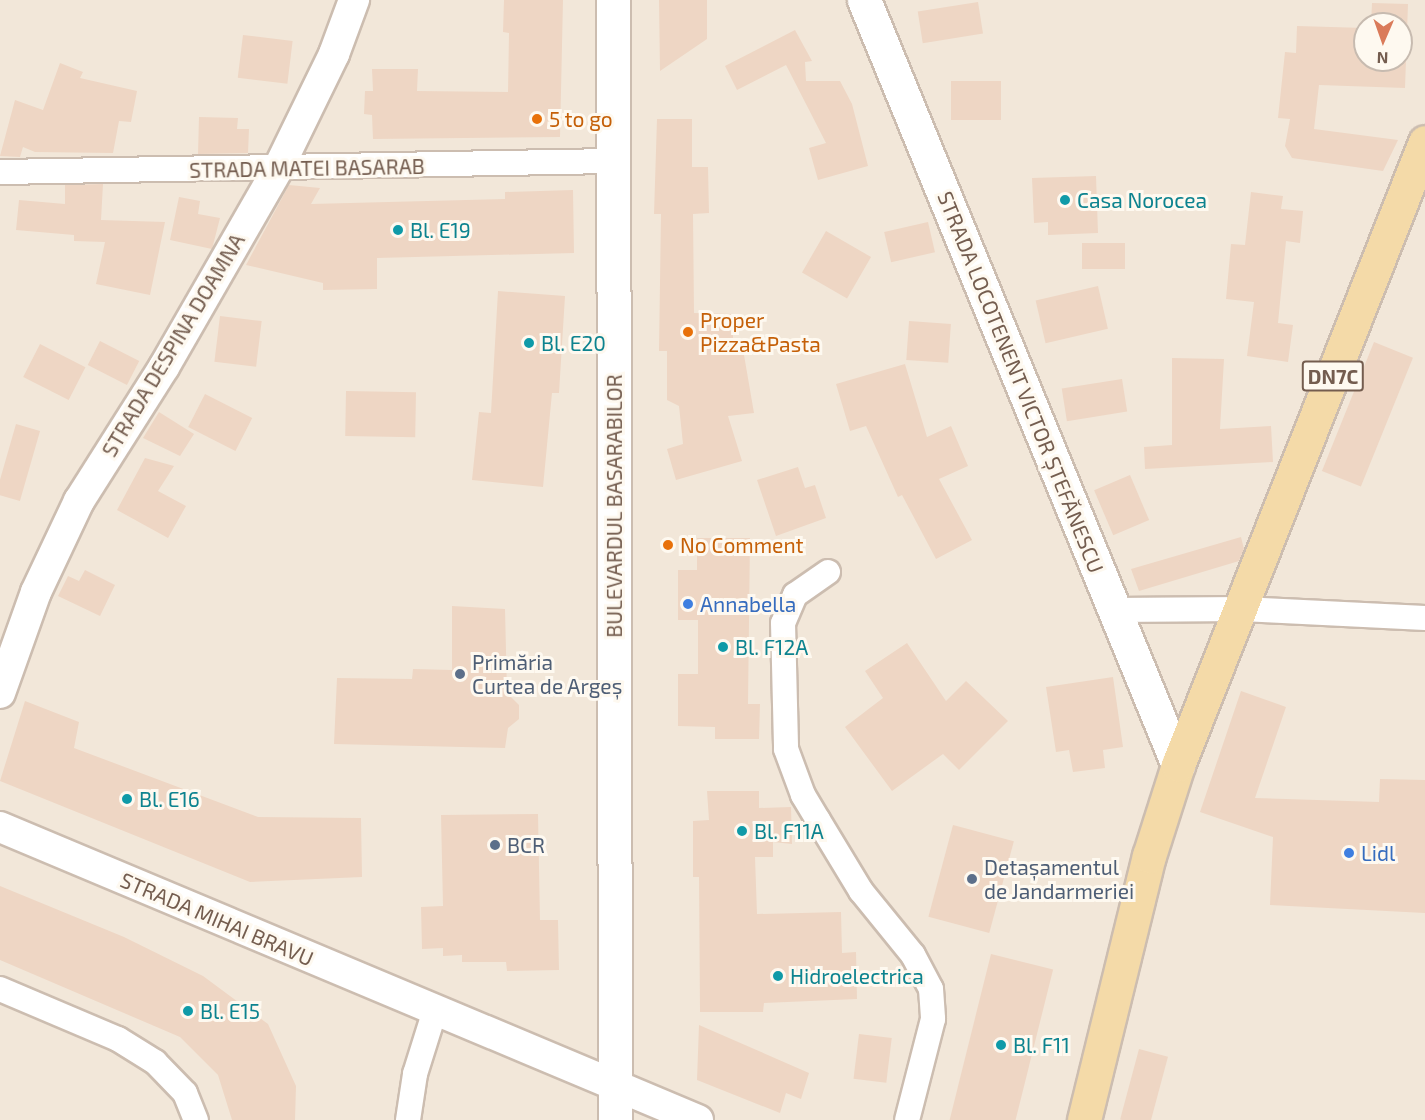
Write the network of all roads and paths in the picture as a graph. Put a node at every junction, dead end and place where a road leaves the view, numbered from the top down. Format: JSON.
{"nodes":[{"id":1,"x":354,"y":0,"type":"edge"},
{"id":2,"x":613,"y":0,"type":"edge"},
{"id":3,"x":864,"y":0,"type":"edge"},
{"id":4,"x":1425,"y":142,"type":"edge"},
{"id":5,"x":613,"y":161,"type":"junction"},
{"id":6,"x":278,"y":169,"type":"junction"},
{"id":7,"x":0,"y":172,"type":"edge"},
{"id":8,"x":828,"y":572,"type":"dead end"},
{"id":9,"x":1242,"y":609,"type":"junction"},
{"id":10,"x":1114,"y":610,"type":"junction"},
{"id":11,"x":1425,"y":618,"type":"edge"},
{"id":12,"x":0,"y":693,"type":"edge"},
{"id":13,"x":1178,"y":765,"type":"junction"},
{"id":14,"x":0,"y":827,"type":"edge"},
{"id":15,"x":0,"y":989,"type":"edge"},
{"id":16,"x":435,"y":1010,"type":"junction"},
{"id":17,"x":614,"y":1084,"type":"junction"},
{"id":18,"x":195,"y":1120,"type":"edge"},
{"id":19,"x":408,"y":1120,"type":"edge"},
{"id":20,"x":615,"y":1120,"type":"edge"},
{"id":21,"x":698,"y":1120,"type":"edge"},
{"id":22,"x":907,"y":1120,"type":"edge"},
{"id":23,"x":1084,"y":1120,"type":"edge"}],
"edges":[{"from":1,"to":6,"type":"street","name":"STRADA DESPINA DOAMNA"},
{"from":2,"to":5,"type":"main road","name":"BULEVARDUL BASARABILOR"},
{"from":3,"to":10,"type":"main road","name":"STRADA LOCOTENENT VICTOR ȘTEFĂNESCU"},
{"from":4,"to":9,"type":"main road","number":"DN7C"},
{"from":5,"to":6,"type":"street","name":"STRADA MATEI BASARAB"},
{"from":5,"to":17,"type":"main road","name":"BULEVARDUL BASARABILOR"},
{"from":6,"to":7,"type":"street","name":"STRADA MATEI BASARAB"},
{"from":6,"to":12,"type":"street","name":"STRADA DESPINA DOAMNA"},
{"from":8,"to":22,"type":"street"},
{"from":9,"to":10,"type":"street"},
{"from":9,"to":11,"type":"street"},
{"from":9,"to":13,"type":"main road","number":"DN7C"},
{"from":10,"to":13,"type":"main road","name":"STRADA LOCOTENENT VICTOR ȘTEFĂNESCU"},
{"from":13,"to":23,"type":"main road","number":"DN7C"},
{"from":14,"to":16,"type":"street","name":"STRADA MIHAI BRAVU"},
{"from":15,"to":18,"type":"street"},
{"from":16,"to":17,"type":"street","name":"STRADA MIHAI BRAVU"},
{"from":16,"to":19,"type":"street"},
{"from":17,"to":20,"type":"main road","name":"BULEVARDUL BASARABILOR"},
{"from":17,"to":21,"type":"street","name":"STRADA MIHAI BRAVU"}]}
